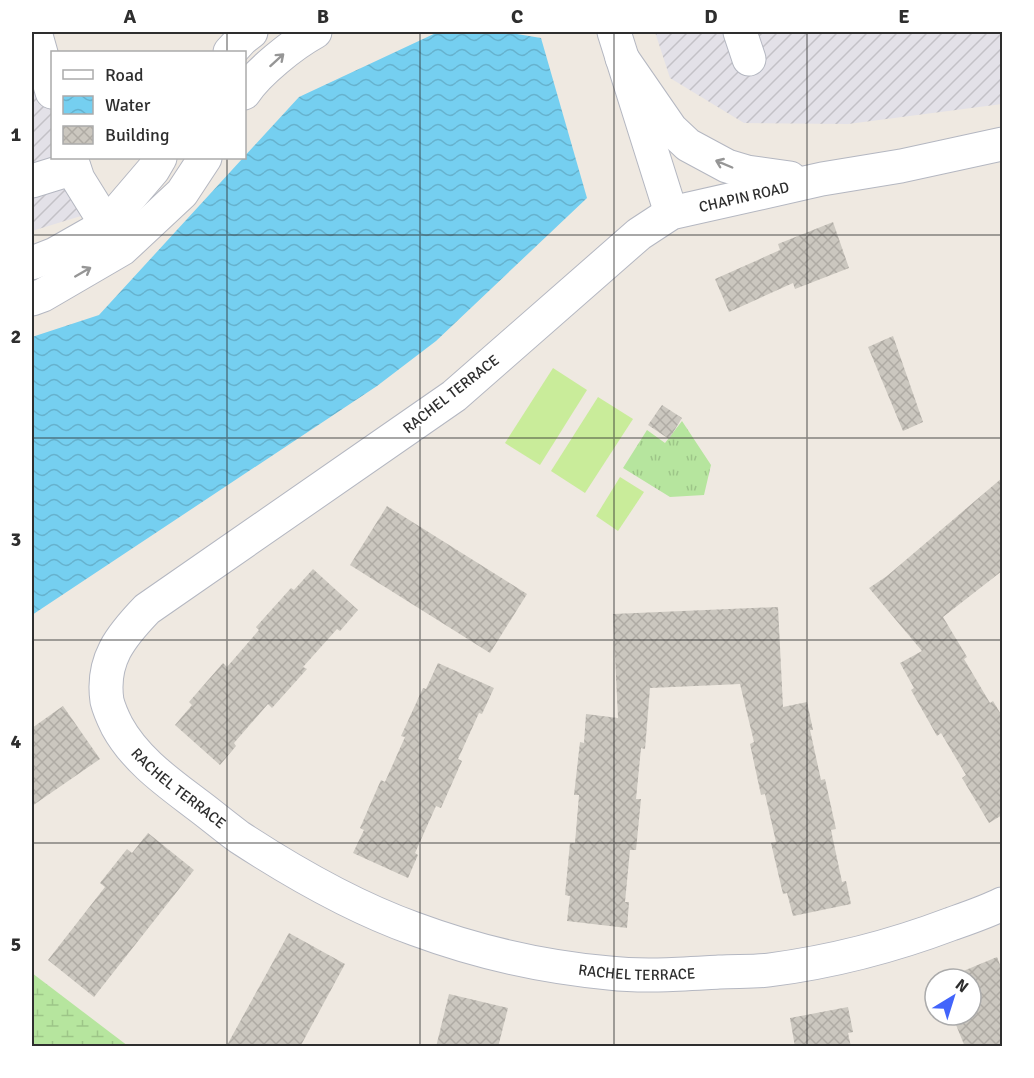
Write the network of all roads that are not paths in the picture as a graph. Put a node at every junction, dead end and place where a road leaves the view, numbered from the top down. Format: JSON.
{"nodes":[{"id":1,"x":35,"y":32,"type":"edge"},
{"id":2,"x":251,"y":32,"type":"edge"},
{"id":3,"x":315,"y":32,"type":"edge"},
{"id":4,"x":618,"y":45,"type":"edge"},
{"id":5,"x":231,"y":51,"type":"edge"},
{"id":6,"x":51,"y":88,"type":"edge"},
{"id":7,"x":246,"y":90,"type":"edge"},
{"id":8,"x":1002,"y":144,"type":"edge"},
{"id":9,"x":159,"y":159,"type":"edge"},
{"id":10,"x":204,"y":159,"type":"edge"},
{"id":11,"x":73,"y":163,"type":"edge"},
{"id":12,"x":822,"y":179,"type":"junction"},
{"id":13,"x":32,"y":181,"type":"edge"},
{"id":14,"x":671,"y":213,"type":"junction"},
{"id":15,"x":114,"y":237,"type":"junction"},
{"id":16,"x":32,"y":263,"type":"edge"},
{"id":17,"x":32,"y":299,"type":"edge"},
{"id":18,"x":1002,"y":904,"type":"edge"}],
"edges":[{"from":1,"to":6,"type":"street"},
{"from":2,"to":5,"type":"street"},
{"from":7,"to":3,"type":"street","one_way":true},
{"from":12,"to":4,"type":"street","one_way":true},
{"from":4,"to":14,"type":"street"},
{"from":8,"to":12,"type":"street","name":"CHAPIN ROAD"},
{"from":9,"to":15,"type":"street"},
{"from":10,"to":15,"type":"street"},
{"from":11,"to":13,"type":"street"},
{"from":11,"to":15,"type":"street"},
{"from":12,"to":14,"type":"street","name":"CHAPIN ROAD"},
{"from":14,"to":18,"type":"street","name":"RACHEL TERRACE"},
{"from":15,"to":16,"type":"street"},
{"from":17,"to":15,"type":"street","one_way":true}]}
